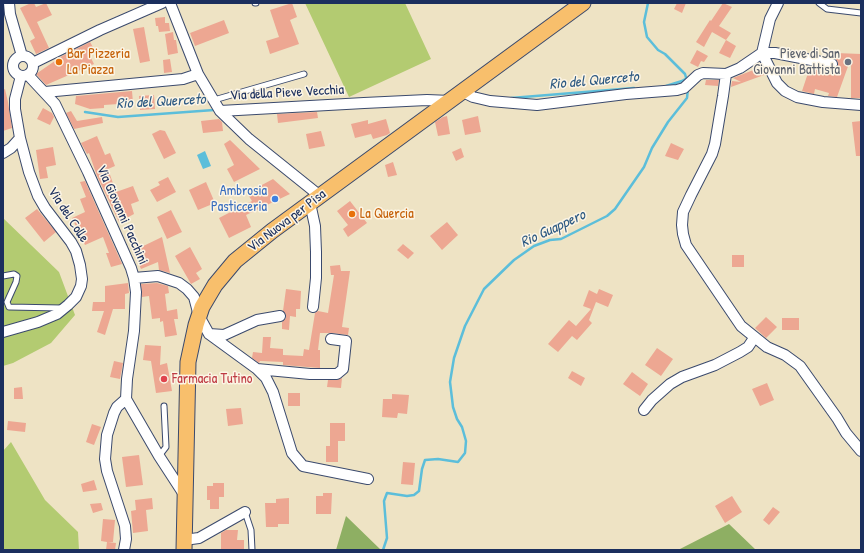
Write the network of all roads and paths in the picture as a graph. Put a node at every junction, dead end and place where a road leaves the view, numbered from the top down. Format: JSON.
{"nodes":[{"id":1,"x":9,"y":3,"type":"edge"},
{"id":2,"x":162,"y":3,"type":"edge"},
{"id":3,"x":170,"y":3,"type":"edge"},
{"id":4,"x":583,"y":3,"type":"edge"},
{"id":5,"x":778,"y":3,"type":"edge"},
{"id":6,"x":819,"y":3,"type":"edge"},
{"id":7,"x":861,"y":13,"type":"edge"},
{"id":8,"x":762,"y":53,"type":"junction"},
{"id":9,"x":22,"y":56,"type":"junction"},
{"id":10,"x":32,"y":63,"type":"junction"},
{"id":11,"x":832,"y":64,"type":"dead end"},
{"id":12,"x":8,"y":66,"type":"edge"},
{"id":13,"x":198,"y":74,"type":"junction"},
{"id":14,"x":304,"y":74,"type":"dead end"},
{"id":15,"x":726,"y":74,"type":"junction"},
{"id":16,"x":24,"y":76,"type":"junction"},
{"id":17,"x":44,"y":92,"type":"junction"},
{"id":18,"x":457,"y":96,"type":"junction"},
{"id":19,"x":214,"y":100,"type":"junction"},
{"id":20,"x":861,"y":105,"type":"edge"},
{"id":21,"x":220,"y":111,"type":"junction"},
{"id":22,"x":20,"y":138,"type":"junction"},
{"id":23,"x":3,"y":153,"type":"edge"},
{"id":24,"x":315,"y":200,"type":"junction"},
{"id":25,"x":3,"y":276,"type":"edge"},
{"id":26,"x":134,"y":278,"type":"junction"},
{"id":27,"x":313,"y":307,"type":"dead end"},
{"id":28,"x":64,"y":308,"type":"junction"},
{"id":29,"x":199,"y":316,"type":"junction"},
{"id":30,"x":280,"y":316,"type":"dead end"},
{"id":31,"x":3,"y":332,"type":"edge"},
{"id":32,"x":209,"y":334,"type":"junction"},
{"id":33,"x":754,"y":338,"type":"junction"},
{"id":34,"x":331,"y":339,"type":"dead end"},
{"id":35,"x":256,"y":369,"type":"junction"},
{"id":36,"x":126,"y":398,"type":"junction"},
{"id":37,"x":164,"y":406,"type":"dead end"},
{"id":38,"x":644,"y":410,"type":"dead end"},
{"id":39,"x":861,"y":451,"type":"edge"},
{"id":40,"x":159,"y":456,"type":"junction"},
{"id":41,"x":368,"y":479,"type":"dead end"},
{"id":42,"x":185,"y":496,"type":"junction"},
{"id":43,"x":245,"y":512,"type":"joint"},
{"id":44,"x":184,"y":545,"type":"edge"},
{"id":45,"x":124,"y":550,"type":"edge"},
{"id":46,"x":252,"y":550,"type":"edge"}],
"edges":[{"from":1,"to":9,"type":"street"},
{"from":2,"to":10,"type":"street"},
{"from":3,"to":13,"type":"street","name":"Via della Pieve Vecchia"},
{"from":4,"to":18,"type":"main road","name":"Via Nuova per Pisa"},
{"from":5,"to":8,"type":"street"},
{"from":6,"to":7,"type":"lane"},
{"from":8,"to":11,"type":"street"},
{"from":8,"to":15,"type":"street","name":"Via della Pieve Vecchia"},
{"from":8,"to":20,"type":"street"},
{"from":9,"to":10,"type":"street"},
{"from":9,"to":12,"type":"street"},
{"from":10,"to":16,"type":"street"},
{"from":12,"to":16,"type":"street"},
{"from":13,"to":17,"type":"street"},
{"from":13,"to":19,"type":"street","name":"Via della Pieve Vecchia"},
{"from":14,"to":19,"type":"lane"},
{"from":15,"to":18,"type":"street","name":"Via della Pieve Vecchia"},
{"from":15,"to":33,"type":"street"},
{"from":16,"to":17,"type":"street","name":"Via Giovanni Pacchini"},
{"from":16,"to":22,"type":"street","name":"Via del Colle"},
{"from":17,"to":26,"type":"street","name":"Via Giovanni Pacchini"},
{"from":18,"to":21,"type":"street","name":"Via della Pieve Vecchia"},
{"from":18,"to":24,"type":"main road","name":"Via Nuova per Pisa"},
{"from":19,"to":21,"type":"street","name":"Via della Pieve Vecchia"},
{"from":21,"to":24,"type":"street"},
{"from":22,"to":23,"type":"street"},
{"from":22,"to":28,"type":"street","name":"Via del Colle"},
{"from":24,"to":27,"type":"street"},
{"from":24,"to":29,"type":"main road","name":"Via Nuova per Pisa"},
{"from":25,"to":28,"type":"lane"},
{"from":26,"to":29,"type":"street"},
{"from":26,"to":36,"type":"street","name":"Via Giovanni Pacchini"},
{"from":28,"to":31,"type":"street","name":"Via del Colle"},
{"from":29,"to":32,"type":"street"},
{"from":29,"to":42,"type":"main road","name":"Via Nuova per Pisa"},
{"from":30,"to":32,"type":"street"},
{"from":32,"to":35,"type":"street"},
{"from":33,"to":38,"type":"street"},
{"from":33,"to":39,"type":"street"},
{"from":34,"to":35,"type":"street"},
{"from":35,"to":41,"type":"street"},
{"from":36,"to":40,"type":"street"},
{"from":36,"to":45,"type":"street"},
{"from":37,"to":40,"type":"lane"},
{"from":40,"to":42,"type":"street"},
{"from":42,"to":44,"type":"main road","name":"Via Nuova per Pisa"},
{"from":43,"to":44,"type":"street"},
{"from":43,"to":46,"type":"lane"}]}
